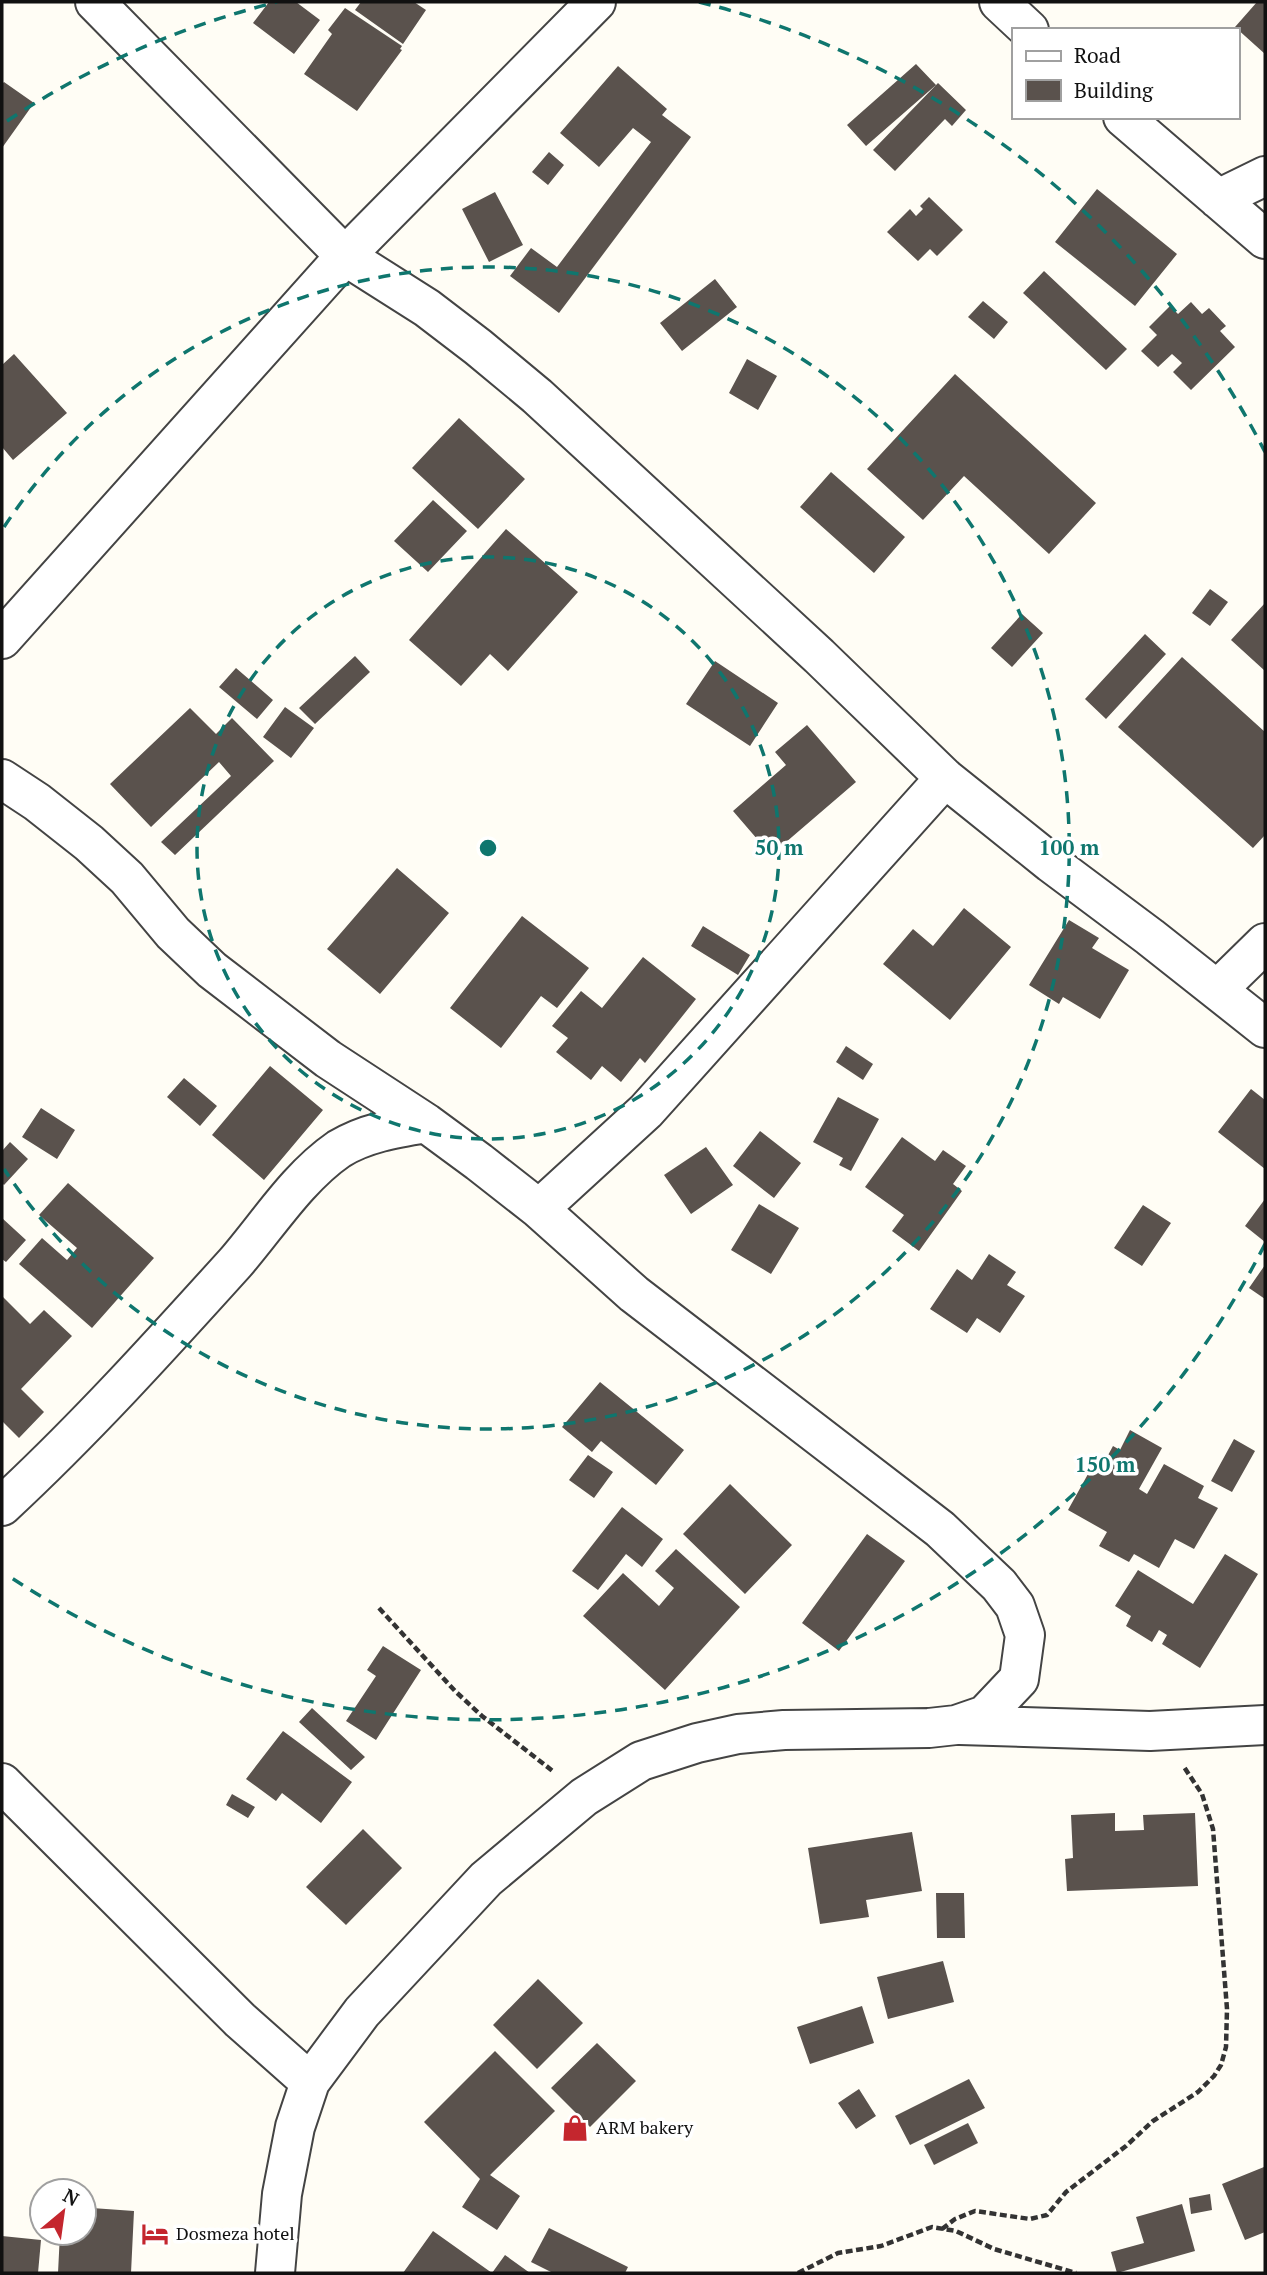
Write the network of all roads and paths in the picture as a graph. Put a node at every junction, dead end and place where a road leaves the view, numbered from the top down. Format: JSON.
{"nodes":[{"id":1,"x":95,"y":2,"type":"edge"},
{"id":2,"x":596,"y":2,"type":"edge"},
{"id":3,"x":999,"y":2,"type":"edge"},
{"id":4,"x":1027,"y":28,"type":"edge"},
{"id":5,"x":1125,"y":119,"type":"edge"},
{"id":6,"x":1265,"y":176,"type":"edge"},
{"id":7,"x":1219,"y":200,"type":"junction"},
{"id":8,"x":1265,"y":239,"type":"edge"},
{"id":9,"x":345,"y":256,"type":"junction"},
{"id":10,"x":2,"y":639,"type":"edge"},
{"id":11,"x":945,"y":778,"type":"junction"},
{"id":12,"x":2,"y":779,"type":"edge"},
{"id":13,"x":1265,"y":943,"type":"edge"},
{"id":14,"x":1217,"y":990,"type":"junction"},
{"id":15,"x":1265,"y":1028,"type":"edge"},
{"id":16,"x":426,"y":1123,"type":"junction"},
{"id":17,"x":539,"y":1209,"type":"junction"},
{"id":18,"x":2,"y":1506,"type":"edge"},
{"id":19,"x":379,"y":1608,"type":"dead end"},
{"id":20,"x":956,"y":1725,"type":"junction"},
{"id":21,"x":1265,"y":1725,"type":"edge"},
{"id":22,"x":1150,"y":1731,"type":"junction"},
{"id":23,"x":2,"y":1783,"type":"edge"},
{"id":24,"x":584,"y":1797,"type":"junction"},
{"id":25,"x":310,"y":2082,"type":"junction"},
{"id":26,"x":942,"y":2229,"type":"junction"},
{"id":27,"x":275,"y":2273,"type":"edge"},
{"id":28,"x":798,"y":2273,"type":"edge"},
{"id":29,"x":1076,"y":2273,"type":"edge"}],
"edges":[{"from":1,"to":9,"type":"street"},
{"from":2,"to":9,"type":"street"},
{"from":3,"to":4,"type":"street"},
{"from":5,"to":7,"type":"street"},
{"from":6,"to":7,"type":"street"},
{"from":7,"to":8,"type":"street"},
{"from":9,"to":10,"type":"street"},
{"from":9,"to":11,"type":"street"},
{"from":11,"to":14,"type":"street"},
{"from":11,"to":17,"type":"street"},
{"from":12,"to":16,"type":"street"},
{"from":13,"to":14,"type":"street"},
{"from":14,"to":15,"type":"street"},
{"from":16,"to":17,"type":"street"},
{"from":16,"to":18,"type":"street"},
{"from":17,"to":20,"type":"street"},
{"from":19,"to":24,"type":"path"},
{"from":20,"to":22,"type":"street"},
{"from":20,"to":24,"type":"street"},
{"from":21,"to":22,"type":"street"},
{"from":22,"to":26,"type":"path"},
{"from":23,"to":25,"type":"street"},
{"from":24,"to":25,"type":"street"},
{"from":25,"to":27,"type":"street"},
{"from":26,"to":28,"type":"path"},
{"from":26,"to":29,"type":"path"}]}
